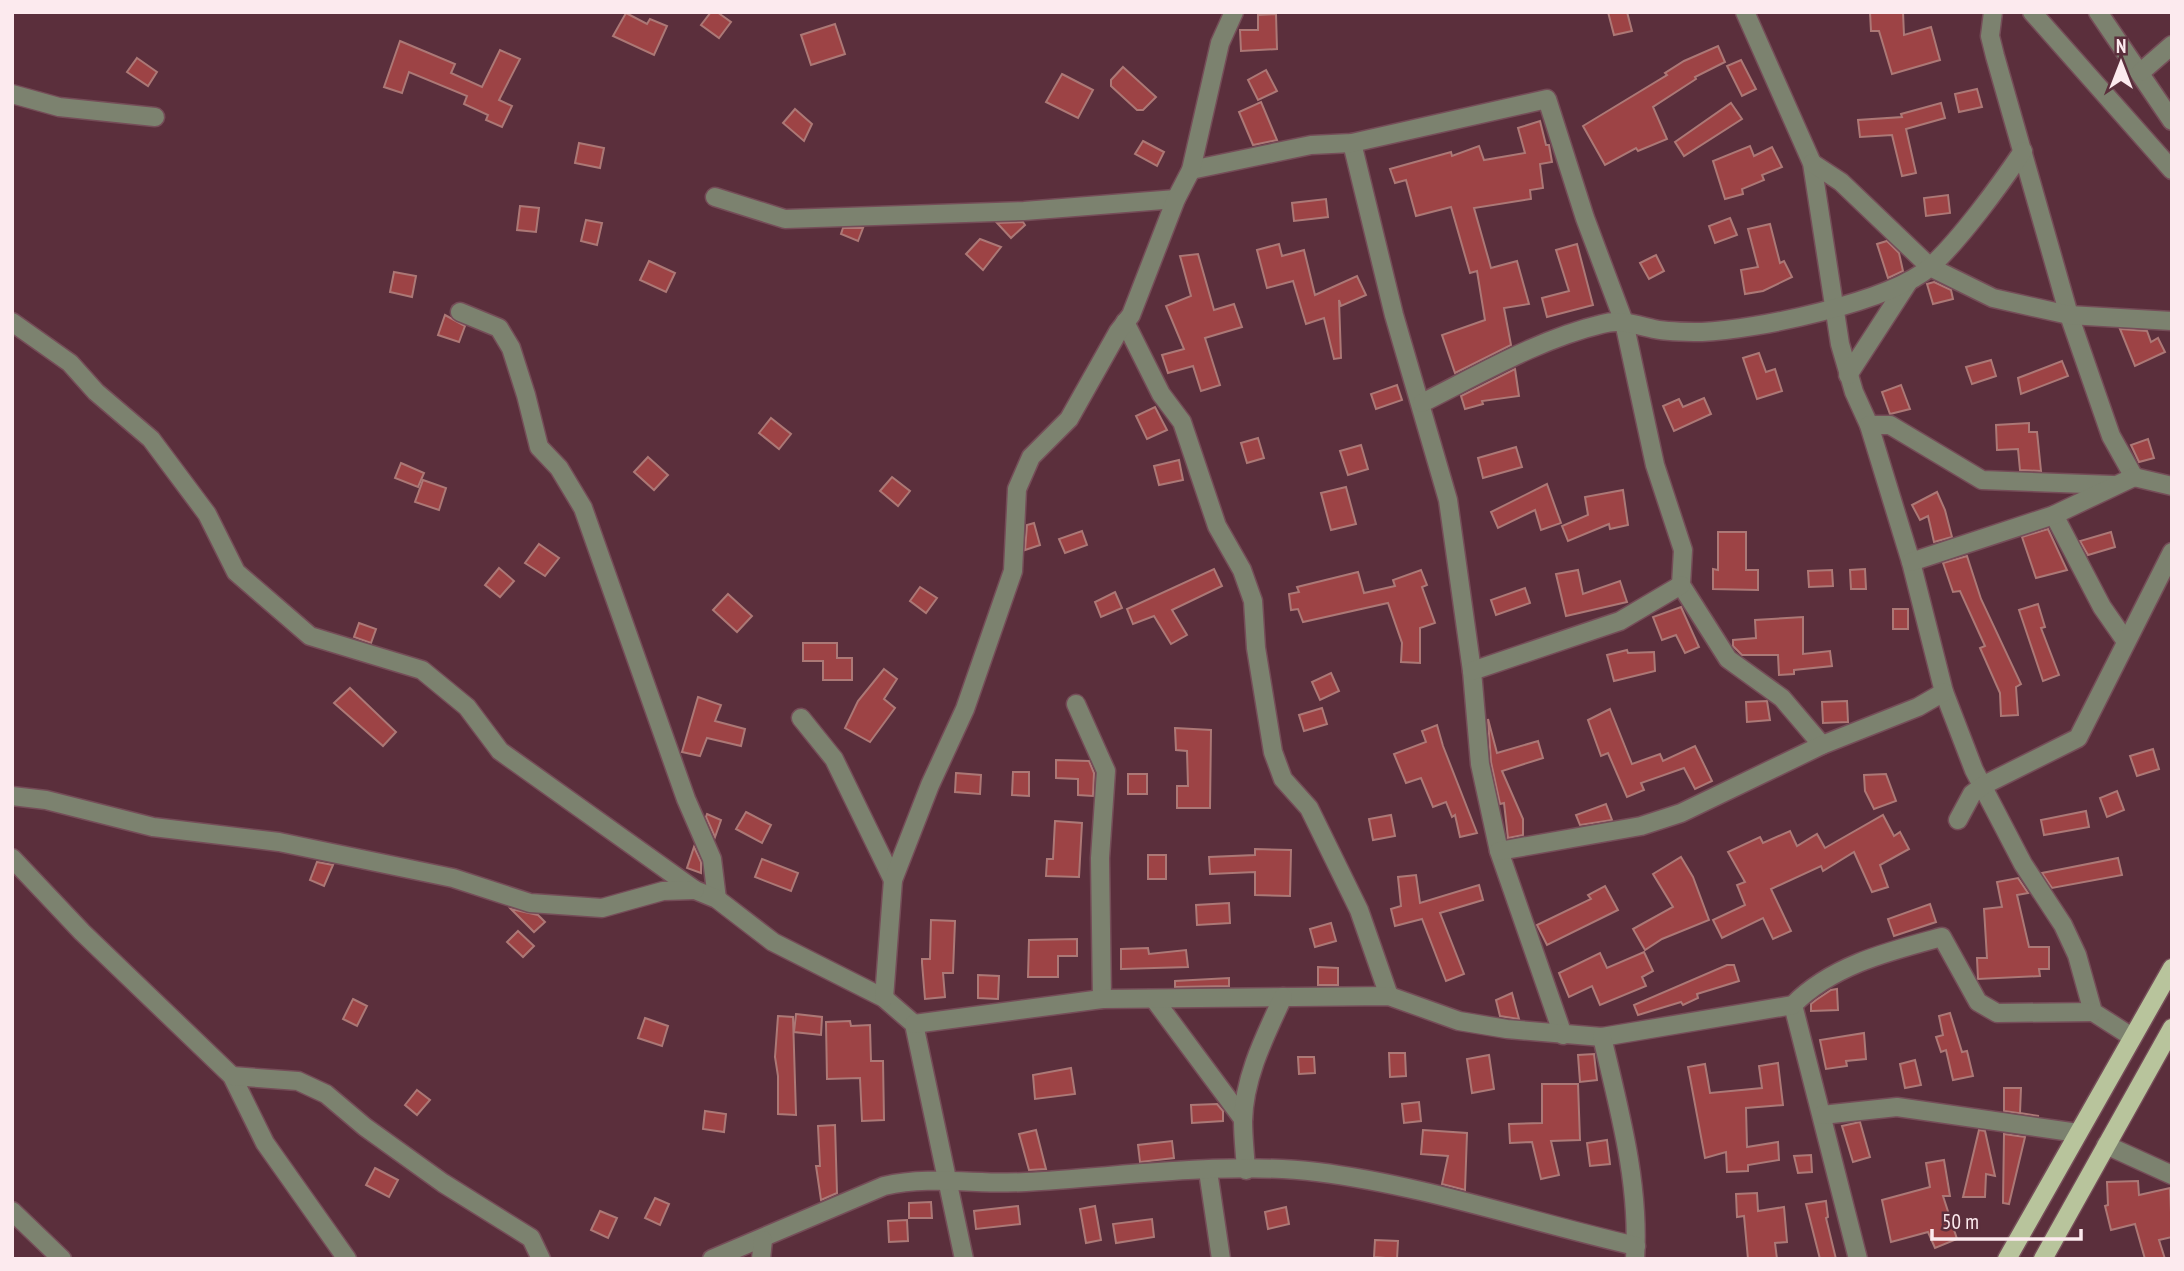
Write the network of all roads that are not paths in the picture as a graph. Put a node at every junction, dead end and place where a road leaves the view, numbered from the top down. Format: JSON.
{"nodes":[{"id":1,"x":1234,"y":12,"type":"edge"},
{"id":2,"x":1745,"y":12,"type":"edge"},
{"id":3,"x":1993,"y":12,"type":"edge"},
{"id":4,"x":2032,"y":12,"type":"edge"},
{"id":5,"x":2098,"y":12,"type":"edge"},
{"id":6,"x":2172,"y":45,"type":"edge"},
{"id":7,"x":2141,"y":72,"type":"junction"},
{"id":8,"x":12,"y":94,"type":"edge"},
{"id":9,"x":155,"y":117,"type":"dead end"},
{"id":10,"x":2172,"y":121,"type":"edge"},
{"id":11,"x":1352,"y":143,"type":"junction"},
{"id":12,"x":2023,"y":151,"type":"junction"},
{"id":13,"x":1812,"y":163,"type":"junction"},
{"id":14,"x":1191,"y":170,"type":"junction"},
{"id":15,"x":2172,"y":170,"type":"edge"},
{"id":16,"x":715,"y":198,"type":"dead end"},
{"id":17,"x":1176,"y":199,"type":"junction"},
{"id":18,"x":1930,"y":267,"type":"junction"},
{"id":19,"x":1909,"y":281,"type":"junction"},
{"id":20,"x":1836,"y":307,"type":"junction"},
{"id":21,"x":460,"y":312,"type":"dead end"},
{"id":22,"x":2070,"y":315,"type":"junction"},
{"id":23,"x":2172,"y":321,"type":"edge"},
{"id":24,"x":12,"y":322,"type":"edge"},
{"id":25,"x":1125,"y":322,"type":"junction"},
{"id":26,"x":1624,"y":322,"type":"junction"},
{"id":27,"x":1848,"y":375,"type":"junction"},
{"id":28,"x":1422,"y":403,"type":"junction"},
{"id":29,"x":1869,"y":425,"type":"junction"},
{"id":30,"x":2134,"y":477,"type":"junction"},
{"id":31,"x":2117,"y":485,"type":"junction"},
{"id":32,"x":2172,"y":485,"type":"edge"},
{"id":33,"x":2054,"y":515,"type":"junction"},
{"id":34,"x":2172,"y":552,"type":"edge"},
{"id":35,"x":1911,"y":562,"type":"junction"},
{"id":36,"x":1681,"y":584,"type":"junction"},
{"id":37,"x":2125,"y":640,"type":"junction"},
{"id":38,"x":1472,"y":671,"type":"junction"},
{"id":39,"x":1944,"y":692,"type":"junction"},
{"id":40,"x":1076,"y":704,"type":"dead end"},
{"id":41,"x":801,"y":718,"type":"dead end"},
{"id":42,"x":1822,"y":745,"type":"junction"},
{"id":43,"x":1984,"y":785,"type":"junction"},
{"id":44,"x":12,"y":796,"type":"edge"},
{"id":45,"x":1958,"y":820,"type":"dead end"},
{"id":46,"x":1499,"y":851,"type":"junction"},
{"id":47,"x":12,"y":858,"type":"edge"},
{"id":48,"x":893,"y":880,"type":"junction"},
{"id":49,"x":695,"y":890,"type":"junction"},
{"id":50,"x":718,"y":899,"type":"junction"},
{"id":51,"x":2172,"y":968,"type":"edge"},
{"id":52,"x":1389,"y":996,"type":"junction"},
{"id":53,"x":1283,"y":997,"type":"junction"},
{"id":54,"x":884,"y":998,"type":"junction"},
{"id":55,"x":1102,"y":999,"type":"junction"},
{"id":56,"x":1154,"y":999,"type":"junction"},
{"id":57,"x":1793,"y":1004,"type":"junction"},
{"id":58,"x":2092,"y":1012,"type":"junction"},
{"id":59,"x":914,"y":1024,"type":"junction"},
{"id":60,"x":2172,"y":1028,"type":"edge"},
{"id":61,"x":1563,"y":1035,"type":"junction"},
{"id":62,"x":1602,"y":1037,"type":"junction"},
{"id":63,"x":2132,"y":1037,"type":"junction"},
{"id":64,"x":232,"y":1076,"type":"junction"},
{"id":65,"x":1822,"y":1115,"type":"junction"},
{"id":66,"x":1243,"y":1119,"type":"junction"},
{"id":67,"x":2078,"y":1133,"type":"junction"},
{"id":68,"x":2106,"y":1145,"type":"junction"},
{"id":69,"x":1246,"y":1170,"type":"junction"},
{"id":70,"x":1208,"y":1171,"type":"junction"},
{"id":71,"x":2172,"y":1175,"type":"edge"},
{"id":72,"x":945,"y":1181,"type":"junction"},
{"id":73,"x":12,"y":1211,"type":"edge"},
{"id":74,"x":763,"y":1240,"type":"junction"},
{"id":75,"x":1636,"y":1252,"type":"edge"},
{"id":76,"x":62,"y":1259,"type":"edge"},
{"id":77,"x":347,"y":1259,"type":"edge"},
{"id":78,"x":541,"y":1259,"type":"edge"},
{"id":79,"x":712,"y":1259,"type":"edge"},
{"id":80,"x":761,"y":1259,"type":"edge"},
{"id":81,"x":964,"y":1259,"type":"edge"},
{"id":82,"x":1221,"y":1259,"type":"edge"},
{"id":83,"x":1858,"y":1259,"type":"edge"},
{"id":84,"x":2007,"y":1259,"type":"edge"},
{"id":85,"x":2043,"y":1259,"type":"edge"}],
"edges":[{"from":1,"to":14,"type":"street"},
{"from":2,"to":13,"type":"street"},
{"from":3,"to":12,"type":"street"},
{"from":4,"to":15,"type":"street"},
{"from":5,"to":7,"type":"street"},
{"from":6,"to":7,"type":"street"},
{"from":7,"to":10,"type":"street"},
{"from":8,"to":9,"type":"street"},
{"from":11,"to":14,"type":"street"},
{"from":11,"to":26,"type":"street"},
{"from":11,"to":28,"type":"street"},
{"from":12,"to":18,"type":"street"},
{"from":12,"to":22,"type":"street"},
{"from":13,"to":18,"type":"street"},
{"from":13,"to":20,"type":"street"},
{"from":14,"to":17,"type":"street"},
{"from":16,"to":17,"type":"street"},
{"from":17,"to":25,"type":"street"},
{"from":18,"to":19,"type":"street"},
{"from":18,"to":22,"type":"street"},
{"from":19,"to":20,"type":"street"},
{"from":19,"to":27,"type":"street"},
{"from":20,"to":26,"type":"street"},
{"from":20,"to":27,"type":"street"},
{"from":21,"to":50,"type":"street"},
{"from":22,"to":23,"type":"street"},
{"from":22,"to":30,"type":"street"},
{"from":24,"to":49,"type":"street"},
{"from":25,"to":48,"type":"street"},
{"from":25,"to":52,"type":"street"},
{"from":26,"to":28,"type":"street"},
{"from":26,"to":36,"type":"street"},
{"from":27,"to":29,"type":"street"},
{"from":28,"to":38,"type":"street"},
{"from":29,"to":31,"type":"street"},
{"from":29,"to":35,"type":"street"},
{"from":30,"to":31,"type":"street"},
{"from":30,"to":32,"type":"street"},
{"from":31,"to":33,"type":"street"},
{"from":33,"to":35,"type":"street"},
{"from":33,"to":37,"type":"street"},
{"from":34,"to":37,"type":"street"},
{"from":35,"to":39,"type":"street"},
{"from":36,"to":38,"type":"street"},
{"from":36,"to":42,"type":"street"},
{"from":37,"to":43,"type":"street"},
{"from":38,"to":46,"type":"street"},
{"from":39,"to":42,"type":"street"},
{"from":39,"to":43,"type":"street"},
{"from":40,"to":55,"type":"street"},
{"from":41,"to":48,"type":"street"},
{"from":42,"to":46,"type":"street"},
{"from":43,"to":45,"type":"street"},
{"from":43,"to":58,"type":"street"},
{"from":44,"to":49,"type":"street"},
{"from":46,"to":61,"type":"street"},
{"from":47,"to":64,"type":"street"},
{"from":48,"to":54,"type":"street"},
{"from":49,"to":50,"type":"street"},
{"from":50,"to":54,"type":"street"},
{"from":51,"to":63,"type":"main road"},
{"from":52,"to":53,"type":"street"},
{"from":52,"to":61,"type":"street"},
{"from":53,"to":56,"type":"street"},
{"from":53,"to":66,"type":"street"},
{"from":54,"to":59,"type":"street"},
{"from":55,"to":56,"type":"street"},
{"from":55,"to":59,"type":"street"},
{"from":56,"to":66,"type":"street"},
{"from":57,"to":58,"type":"street"},
{"from":57,"to":62,"type":"street"},
{"from":57,"to":65,"type":"street"},
{"from":58,"to":63,"type":"street"},
{"from":59,"to":72,"type":"street"},
{"from":60,"to":68,"type":"main road"},
{"from":61,"to":62,"type":"street"},
{"from":62,"to":75,"type":"street"},
{"from":63,"to":67,"type":"main road"},
{"from":64,"to":77,"type":"street"},
{"from":64,"to":78,"type":"street"},
{"from":65,"to":67,"type":"street"},
{"from":65,"to":83,"type":"street"},
{"from":66,"to":69,"type":"street"},
{"from":67,"to":84,"type":"main road"},
{"from":68,"to":71,"type":"street"},
{"from":68,"to":85,"type":"main road"},
{"from":69,"to":70,"type":"street"},
{"from":69,"to":75,"type":"street"},
{"from":70,"to":72,"type":"street"},
{"from":70,"to":82,"type":"street"},
{"from":72,"to":74,"type":"street"},
{"from":72,"to":81,"type":"street"},
{"from":73,"to":76,"type":"street"},
{"from":74,"to":79,"type":"street"},
{"from":74,"to":80,"type":"street"}]}
